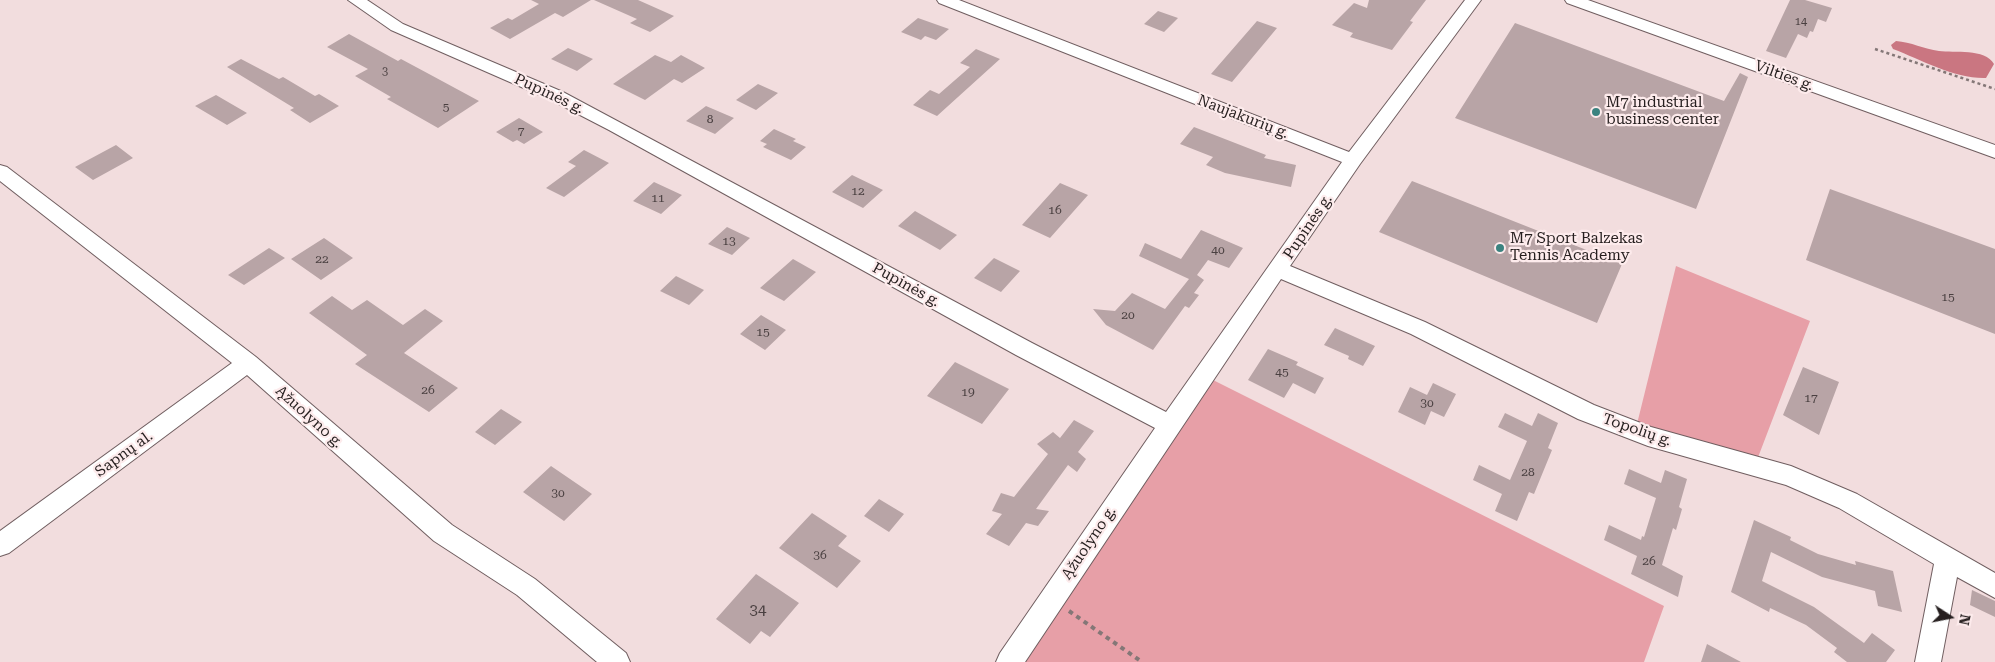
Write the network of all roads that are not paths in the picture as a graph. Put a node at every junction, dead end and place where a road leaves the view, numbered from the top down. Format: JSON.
{"nodes":[{"id":1,"x":356,"y":0,"type":"edge"},
{"id":2,"x":945,"y":0,"type":"edge"},
{"id":3,"x":1473,"y":0,"type":"edge"},
{"id":4,"x":1573,"y":0,"type":"edge"},
{"id":5,"x":1995,"y":152,"type":"edge"},
{"id":6,"x":1353,"y":160,"type":"junction"},
{"id":7,"x":0,"y":171,"type":"edge"},
{"id":8,"x":1279,"y":270,"type":"junction"},
{"id":9,"x":248,"y":363,"type":"junction"},
{"id":10,"x":1170,"y":425,"type":"junction"},
{"id":11,"x":0,"y":544,"type":"edge"},
{"id":12,"x":1948,"y":559,"type":"junction"},
{"id":13,"x":1995,"y":586,"type":"edge"},
{"id":14,"x":618,"y":662,"type":"edge"},
{"id":15,"x":1009,"y":662,"type":"edge"},
{"id":16,"x":1928,"y":662,"type":"edge"}],
"edges":[{"from":1,"to":10,"type":"street","name":"Pupinės g."},
{"from":2,"to":6,"type":"street","name":"Naujakurių g."},
{"from":3,"to":6,"type":"street"},
{"from":4,"to":5,"type":"street","name":"Vilties g."},
{"from":6,"to":8,"type":"street","name":"Pupinės g."},
{"from":7,"to":9,"type":"street","name":"Ąžuolyno g."},
{"from":8,"to":10,"type":"street","name":"Pupinės g."},
{"from":8,"to":12,"type":"street","name":"Topolių g."},
{"from":9,"to":11,"type":"street","name":"Sapnų al."},
{"from":9,"to":14,"type":"street","name":"Ąžuolyno g."},
{"from":10,"to":15,"type":"street","name":"Ąžuolyno g."},
{"from":12,"to":13,"type":"street","name":"Topolių g."},
{"from":12,"to":16,"type":"street"}]}
